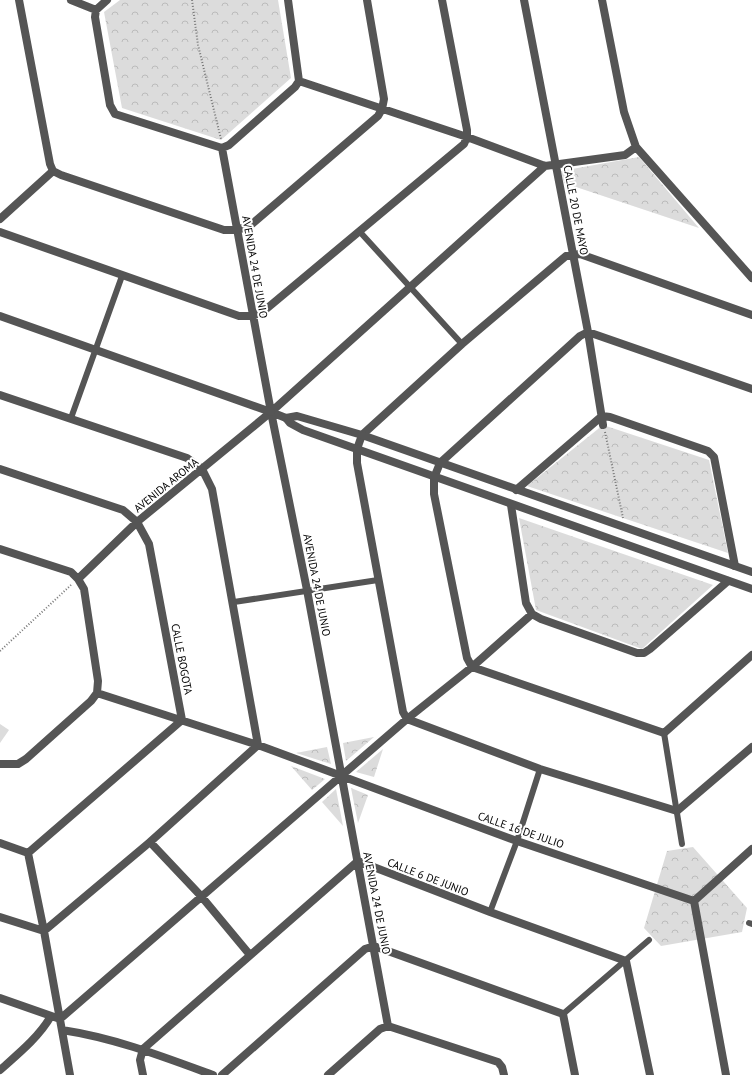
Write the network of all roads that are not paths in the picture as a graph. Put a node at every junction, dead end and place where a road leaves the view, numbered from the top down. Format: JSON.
{"nodes":[{"id":1,"x":19,"y":0,"type":"edge"},
{"id":2,"x":71,"y":0,"type":"edge"},
{"id":3,"x":107,"y":0,"type":"edge"},
{"id":4,"x":288,"y":0,"type":"edge"},
{"id":5,"x":367,"y":0,"type":"edge"},
{"id":6,"x":442,"y":0,"type":"edge"},
{"id":7,"x":524,"y":0,"type":"edge"},
{"id":8,"x":602,"y":0,"type":"edge"},
{"id":9,"x":96,"y":10,"type":"junction"},
{"id":10,"x":299,"y":81,"type":"junction"},
{"id":11,"x":382,"y":109,"type":"junction"},
{"id":12,"x":467,"y":137,"type":"junction"},
{"id":13,"x":636,"y":147,"type":"junction"},
{"id":14,"x":222,"y":148,"type":"junction"},
{"id":15,"x":545,"y":166,"type":"junction"},
{"id":16,"x":556,"y":166,"type":"junction"},
{"id":17,"x":53,"y":171,"type":"junction"},
{"id":18,"x":0,"y":219,"type":"edge"},
{"id":19,"x":238,"y":230,"type":"junction"},
{"id":20,"x":0,"y":232,"type":"edge"},
{"id":21,"x":360,"y":232,"type":"junction"},
{"id":22,"x":572,"y":254,"type":"junction"},
{"id":23,"x":122,"y":276,"type":"junction"},
{"id":24,"x":752,"y":278,"type":"edge"},
{"id":25,"x":411,"y":288,"type":"junction"},
{"id":26,"x":752,"y":315,"type":"edge"},
{"id":27,"x":0,"y":316,"type":"edge"},
{"id":28,"x":253,"y":316,"type":"junction"},
{"id":29,"x":588,"y":332,"type":"junction"},
{"id":30,"x":462,"y":344,"type":"junction"},
{"id":31,"x":95,"y":349,"type":"junction"},
{"id":32,"x":752,"y":389,"type":"edge"},
{"id":33,"x":0,"y":395,"type":"edge"},
{"id":34,"x":271,"y":412,"type":"junction"},
{"id":35,"x":602,"y":416,"type":"junction"},
{"id":36,"x":71,"y":418,"type":"junction"},
{"id":37,"x":286,"y":418,"type":"junction"},
{"id":38,"x":603,"y":425,"type":"road end"},
{"id":39,"x":362,"y":435,"type":"junction"},
{"id":40,"x":357,"y":449,"type":"junction"},
{"id":41,"x":440,"y":463,"type":"junction"},
{"id":42,"x":0,"y":469,"type":"edge"},
{"id":43,"x":202,"y":469,"type":"junction"},
{"id":44,"x":434,"y":478,"type":"junction"},
{"id":45,"x":516,"y":490,"type":"junction"},
{"id":46,"x":511,"y":505,"type":"junction"},
{"id":47,"x":137,"y":522,"type":"junction"},
{"id":48,"x":0,"y":549,"type":"edge"},
{"id":49,"x":735,"y":566,"type":"junction"},
{"id":50,"x":752,"y":572,"type":"edge"},
{"id":51,"x":78,"y":579,"type":"junction"},
{"id":52,"x":378,"y":580,"type":"junction"},
{"id":53,"x":728,"y":581,"type":"junction"},
{"id":54,"x":752,"y":589,"type":"edge"},
{"id":55,"x":307,"y":590,"type":"junction"},
{"id":56,"x":234,"y":602,"type":"junction"},
{"id":57,"x":532,"y":614,"type":"junction"},
{"id":58,"x":752,"y":655,"type":"edge"},
{"id":59,"x":472,"y":667,"type":"junction"},
{"id":60,"x":97,"y":693,"type":"junction"},
{"id":61,"x":406,"y":719,"type":"junction"},
{"id":62,"x":182,"y":720,"type":"junction"},
{"id":63,"x":664,"y":733,"type":"junction"},
{"id":64,"x":258,"y":745,"type":"junction"},
{"id":65,"x":752,"y":747,"type":"edge"},
{"id":66,"x":0,"y":764,"type":"edge"},
{"id":67,"x":540,"y":769,"type":"junction"},
{"id":68,"x":341,"y":777,"type":"junction"},
{"id":69,"x":677,"y":811,"type":"junction"},
{"id":70,"x":517,"y":841,"type":"junction"},
{"id":71,"x":150,"y":842,"type":"junction"},
{"id":72,"x":0,"y":843,"type":"edge"},
{"id":73,"x":682,"y":844,"type":"dead end"},
{"id":74,"x":752,"y":849,"type":"edge"},
{"id":75,"x":28,"y":853,"type":"junction"},
{"id":76,"x":358,"y":861,"type":"junction"},
{"id":77,"x":201,"y":896,"type":"junction"},
{"id":78,"x":694,"y":901,"type":"junction"},
{"id":79,"x":490,"y":912,"type":"junction"},
{"id":80,"x":0,"y":917,"type":"edge"},
{"id":81,"x":44,"y":931,"type":"junction"},
{"id":82,"x":649,"y":940,"type":"dead end"},
{"id":83,"x":374,"y":946,"type":"junction"},
{"id":84,"x":250,"y":955,"type":"junction"},
{"id":85,"x":626,"y":961,"type":"junction"},
{"id":86,"x":0,"y":998,"type":"edge"},
{"id":87,"x":563,"y":1014,"type":"junction"},
{"id":88,"x":51,"y":1016,"type":"junction"},
{"id":89,"x":60,"y":1019,"type":"junction"},
{"id":90,"x":388,"y":1026,"type":"junction"},
{"id":91,"x":62,"y":1030,"type":"junction"},
{"id":92,"x":143,"y":1049,"type":"junction"},
{"id":93,"x":0,"y":1070,"type":"edge"},
{"id":94,"x":70,"y":1075,"type":"edge"},
{"id":95,"x":143,"y":1075,"type":"edge"},
{"id":96,"x":213,"y":1075,"type":"edge"},
{"id":97,"x":222,"y":1075,"type":"edge"},
{"id":98,"x":328,"y":1075,"type":"edge"},
{"id":99,"x":504,"y":1075,"type":"edge"},
{"id":100,"x":575,"y":1075,"type":"edge"},
{"id":101,"x":650,"y":1075,"type":"edge"},
{"id":102,"x":726,"y":1075,"type":"edge"}],
"edges":[{"from":1,"to":17,"type":"street"},
{"from":2,"to":9,"type":"street"},
{"from":3,"to":9,"type":"street"},
{"from":4,"to":10,"type":"street"},
{"from":5,"to":11,"type":"street"},
{"from":6,"to":12,"type":"street"},
{"from":7,"to":16,"type":"street","name":"CALLE 20 DE MAYO"},
{"from":8,"to":13,"type":"street"},
{"from":9,"to":14,"type":"street"},
{"from":10,"to":11,"type":"street"},
{"from":10,"to":14,"type":"street"},
{"from":11,"to":12,"type":"street"},
{"from":11,"to":19,"type":"street"},
{"from":12,"to":15,"type":"street"},
{"from":12,"to":21,"type":"street"},
{"from":13,"to":16,"type":"street"},
{"from":13,"to":24,"type":"street"},
{"from":14,"to":19,"type":"street","name":"AVENIDA 24 DE JUNIO"},
{"from":15,"to":16,"type":"street"},
{"from":15,"to":25,"type":"street","name":"AVENIDA AROMA"},
{"from":16,"to":22,"type":"street","name":"CALLE 20 DE MAYO"},
{"from":17,"to":18,"type":"street"},
{"from":17,"to":19,"type":"street"},
{"from":19,"to":28,"type":"street","name":"AVENIDA 24 DE JUNIO"},
{"from":20,"to":23,"type":"street"},
{"from":21,"to":25,"type":"lane"},
{"from":21,"to":28,"type":"street"},
{"from":22,"to":26,"type":"street"},
{"from":22,"to":29,"type":"street","name":"CALLE 20 DE MAYO"},
{"from":22,"to":30,"type":"street"},
{"from":23,"to":28,"type":"street"},
{"from":23,"to":31,"type":"lane"},
{"from":25,"to":30,"type":"lane"},
{"from":25,"to":34,"type":"street","name":"AVENIDA AROMA"},
{"from":27,"to":31,"type":"street"},
{"from":28,"to":34,"type":"street","name":"AVENIDA 24 DE JUNIO"},
{"from":29,"to":32,"type":"street"},
{"from":29,"to":35,"type":"street","name":"CALLE 20 DE MAYO"},
{"from":29,"to":41,"type":"street"},
{"from":30,"to":39,"type":"street"},
{"from":31,"to":34,"type":"street"},
{"from":31,"to":36,"type":"lane"},
{"from":33,"to":36,"type":"street"},
{"from":34,"to":37,"type":"street"},
{"from":34,"to":43,"type":"street","name":"AVENIDA AROMA"},
{"from":34,"to":55,"type":"street","name":"AVENIDA 24 DE JUNIO"},
{"from":35,"to":38,"type":"street","name":"CALLE 20 DE MAYO"},
{"from":35,"to":45,"type":"street"},
{"from":35,"to":49,"type":"street"},
{"from":36,"to":43,"type":"street"},
{"from":37,"to":39,"type":"street"},
{"from":37,"to":40,"type":"street"},
{"from":39,"to":40,"type":"street"},
{"from":39,"to":41,"type":"street"},
{"from":40,"to":44,"type":"street"},
{"from":40,"to":52,"type":"street"},
{"from":41,"to":44,"type":"street"},
{"from":41,"to":45,"type":"street"},
{"from":42,"to":47,"type":"street","name":"CALLE BOGOTA"},
{"from":43,"to":47,"type":"street","name":"AVENIDA AROMA"},
{"from":43,"to":56,"type":"street"},
{"from":44,"to":46,"type":"street"},
{"from":44,"to":59,"type":"street"},
{"from":45,"to":49,"type":"street"},
{"from":46,"to":53,"type":"street"},
{"from":46,"to":57,"type":"street"},
{"from":47,"to":51,"type":"street","name":"AVENIDA AROMA"},
{"from":47,"to":62,"type":"street","name":"CALLE BOGOTA"},
{"from":48,"to":51,"type":"street"},
{"from":49,"to":50,"type":"street"},
{"from":51,"to":60,"type":"street"},
{"from":52,"to":55,"type":"lane"},
{"from":52,"to":61,"type":"street"},
{"from":53,"to":54,"type":"street"},
{"from":53,"to":57,"type":"street"},
{"from":55,"to":56,"type":"lane"},
{"from":55,"to":68,"type":"street","name":"AVENIDA 24 DE JUNIO"},
{"from":56,"to":64,"type":"street"},
{"from":57,"to":59,"type":"street"},
{"from":58,"to":63,"type":"street"},
{"from":59,"to":61,"type":"street"},
{"from":59,"to":63,"type":"street"},
{"from":60,"to":62,"type":"street","name":"CALLE 16 DE JULIO"},
{"from":60,"to":66,"type":"street"},
{"from":61,"to":67,"type":"street"},
{"from":61,"to":68,"type":"street"},
{"from":62,"to":64,"type":"street","name":"CALLE 16 DE JULIO"},
{"from":62,"to":75,"type":"street"},
{"from":63,"to":69,"type":"lane"},
{"from":64,"to":68,"type":"street","name":"CALLE 16 DE JULIO"},
{"from":64,"to":71,"type":"street"},
{"from":65,"to":69,"type":"street"},
{"from":67,"to":69,"type":"street"},
{"from":67,"to":70,"type":"lane"},
{"from":68,"to":70,"type":"street","name":"CALLE 16 DE JULIO"},
{"from":68,"to":76,"type":"street","name":"AVENIDA 24 DE JUNIO"},
{"from":68,"to":77,"type":"street"},
{"from":69,"to":73,"type":"lane"},
{"from":70,"to":78,"type":"street","name":"CALLE 16 DE JULIO"},
{"from":70,"to":79,"type":"lane"},
{"from":71,"to":77,"type":"street"},
{"from":71,"to":81,"type":"street"},
{"from":72,"to":75,"type":"street"},
{"from":74,"to":78,"type":"street"},
{"from":75,"to":81,"type":"street"},
{"from":76,"to":79,"type":"street","name":"CALLE 6 DE JUNIO"},
{"from":76,"to":83,"type":"street","name":"AVENIDA 24 DE JUNIO"},
{"from":76,"to":84,"type":"street"},
{"from":77,"to":84,"type":"street"},
{"from":77,"to":89,"type":"street"},
{"from":78,"to":102,"type":"street"},
{"from":79,"to":85,"type":"street","name":"CALLE 6 DE JUNIO"},
{"from":80,"to":81,"type":"street"},
{"from":81,"to":89,"type":"street"},
{"from":82,"to":85,"type":"lane"},
{"from":83,"to":87,"type":"street"},
{"from":83,"to":90,"type":"street","name":"AVENIDA 24 DE JUNIO"},
{"from":83,"to":97,"type":"street"},
{"from":84,"to":92,"type":"street"},
{"from":85,"to":87,"type":"lane"},
{"from":85,"to":101,"type":"street"},
{"from":86,"to":88,"type":"street"},
{"from":87,"to":100,"type":"street"},
{"from":88,"to":89,"type":"street"},
{"from":88,"to":93,"type":"street"},
{"from":89,"to":91,"type":"street"},
{"from":90,"to":98,"type":"street"},
{"from":90,"to":99,"type":"street"},
{"from":91,"to":92,"type":"street"},
{"from":91,"to":94,"type":"street"},
{"from":92,"to":95,"type":"street"},
{"from":92,"to":96,"type":"street"}]}
